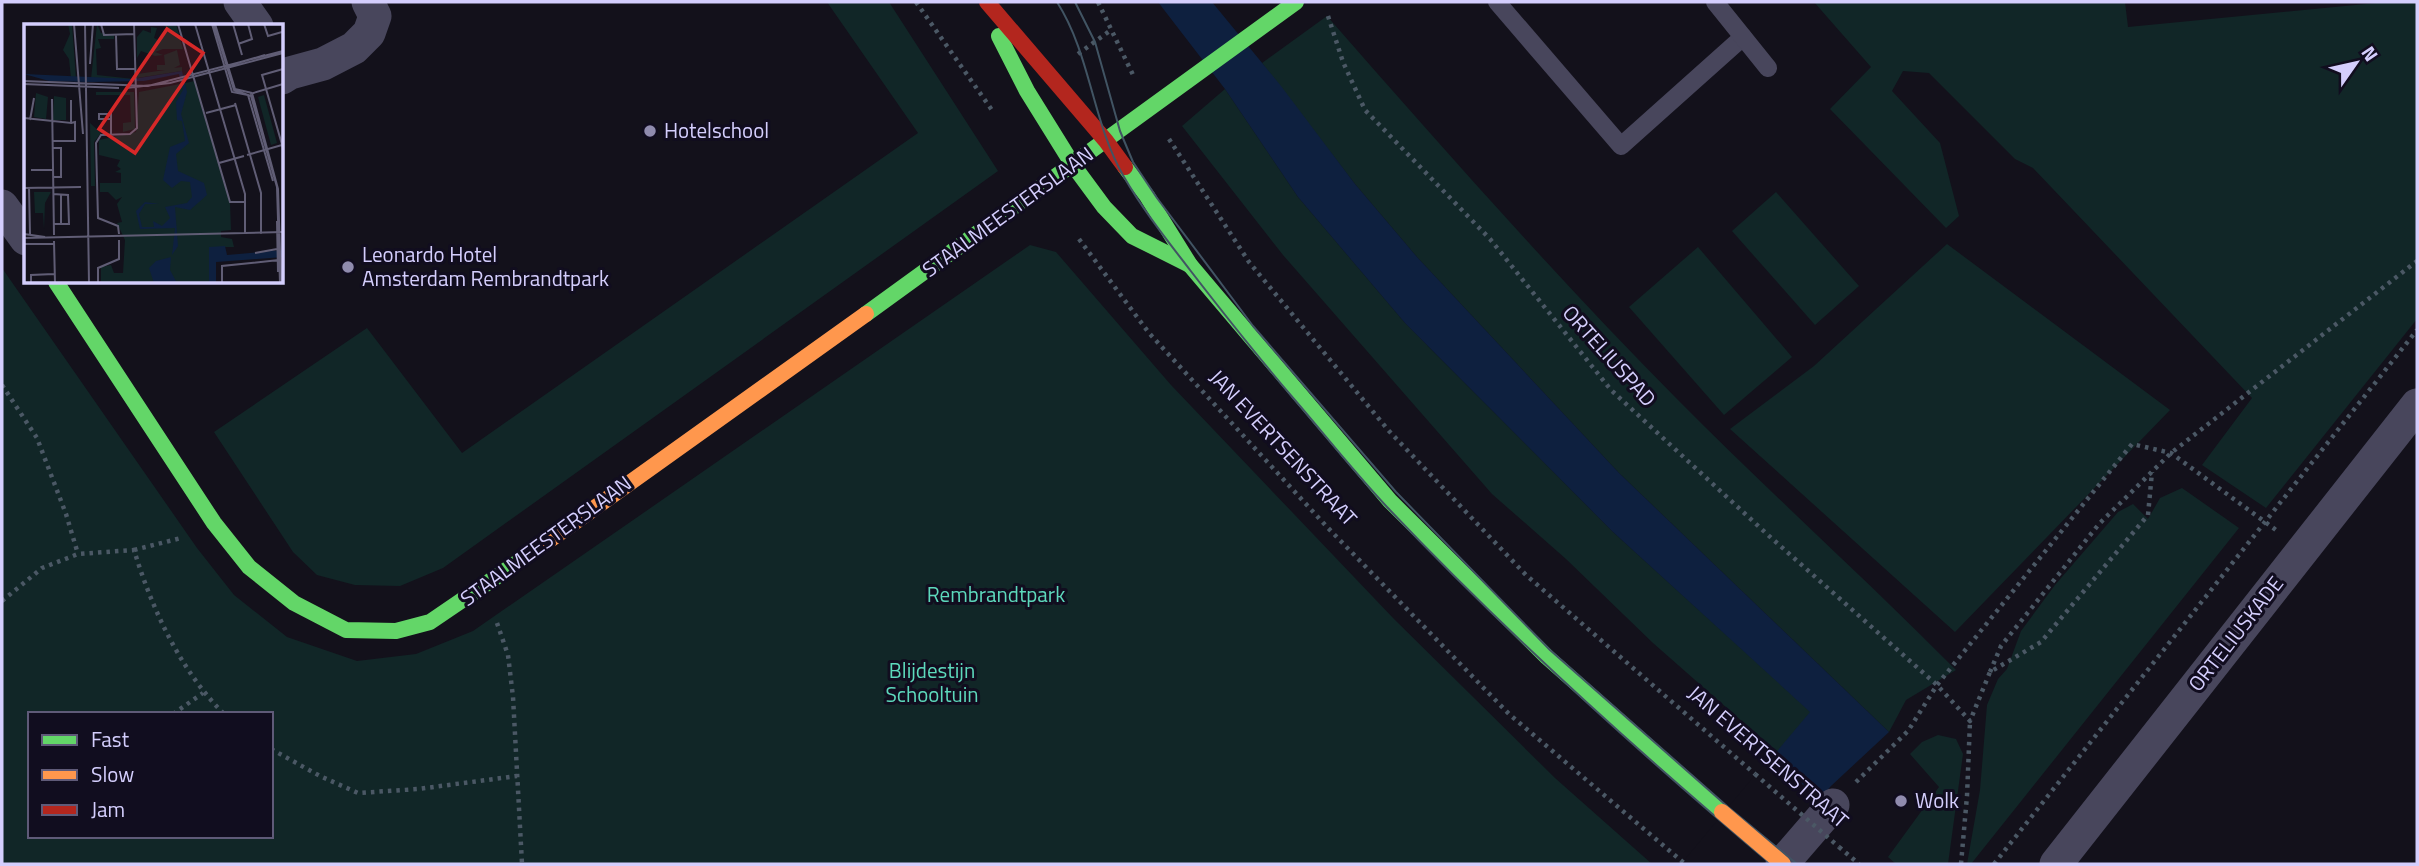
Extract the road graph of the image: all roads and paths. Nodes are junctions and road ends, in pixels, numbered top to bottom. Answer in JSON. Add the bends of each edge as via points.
{"nodes":[{"id":1,"x":240,"y":2,"type":"edge"},
{"id":2,"x":368,"y":2,"type":"edge"},
{"id":3,"x":916,"y":2,"type":"edge"},
{"id":4,"x":982,"y":2,"type":"edge"},
{"id":5,"x":987,"y":2,"type":"edge"},
{"id":6,"x":1098,"y":2,"type":"edge"},
{"id":7,"x":1296,"y":2,"type":"edge"},
{"id":8,"x":1497,"y":2,"type":"edge"},
{"id":9,"x":1715,"y":2,"type":"edge"},
{"id":10,"x":1324,"y":11,"type":"dead end"},
{"id":11,"x":256,"y":24,"type":"edge"},
{"id":12,"x":1743,"y":37,"type":"junction"},
{"id":13,"x":1769,"y":68,"type":"dead end"},
{"id":14,"x":284,"y":71,"type":"edge"},
{"id":15,"x":1149,"y":108,"type":"junction"},
{"id":16,"x":995,"y":114,"type":"dead end"},
{"id":17,"x":1105,"y":141,"type":"junction"},
{"id":18,"x":1073,"y":165,"type":"junction"},
{"id":19,"x":2,"y":206,"type":"edge"},
{"id":20,"x":1075,"y":232,"type":"dead end"},
{"id":21,"x":24,"y":236,"type":"edge"},
{"id":22,"x":2417,"y":261,"type":"edge"},
{"id":23,"x":1190,"y":265,"type":"junction"},
{"id":24,"x":57,"y":284,"type":"edge"},
{"id":25,"x":2417,"y":330,"type":"edge"},
{"id":26,"x":2,"y":385,"type":"edge"},
{"id":27,"x":2417,"y":405,"type":"edge"},
{"id":28,"x":2171,"y":453,"type":"junction"},
{"id":29,"x":2152,"y":472,"type":"junction"},
{"id":30,"x":214,"y":523,"type":"junction"},
{"id":31,"x":2267,"y":523,"type":"junction"},
{"id":32,"x":134,"y":550,"type":"junction"},
{"id":33,"x":78,"y":554,"type":"junction"},
{"id":34,"x":477,"y":592,"type":"junction"},
{"id":35,"x":2,"y":601,"type":"edge"},
{"id":36,"x":1990,"y":672,"type":"junction"},
{"id":37,"x":1937,"y":685,"type":"junction"},
{"id":38,"x":203,"y":693,"type":"junction"},
{"id":39,"x":176,"y":712,"type":"edge"},
{"id":40,"x":222,"y":712,"type":"edge"},
{"id":41,"x":1970,"y":721,"type":"junction"},
{"id":42,"x":273,"y":749,"type":"edge"},
{"id":43,"x":517,"y":776,"type":"junction"},
{"id":44,"x":1833,"y":805,"type":"joint"},
{"id":45,"x":1684,"y":863,"type":"edge"},
{"id":46,"x":522,"y":864,"type":"edge"},
{"id":47,"x":1783,"y":864,"type":"edge"},
{"id":48,"x":1859,"y":864,"type":"edge"},
{"id":49,"x":1961,"y":864,"type":"edge"},
{"id":50,"x":1994,"y":864,"type":"edge"},
{"id":51,"x":2056,"y":864,"type":"edge"}],
"edges":[{"from":1,"to":11,"type":"street"},
{"from":2,"to":14,"type":"street","via":[[375,16],[369,33],[355,48],[323,64]]},
{"from":3,"to":16,"type":"path"},
{"from":4,"to":18,"type":"street","name":"JAN EVERTSENSTRAAT","via":[[1027,91]]},
{"from":5,"to":17,"type":"street","name":"JAN EVERTSENSTRAAT"},
{"from":6,"to":15,"type":"path","name":"JAN EVERTSENSTRAAT"},
{"from":7,"to":15,"type":"street","name":"STAALMEESTERSLAAN"},
{"from":8,"to":12,"type":"lane","via":[[1621,146]]},
{"from":9,"to":12,"type":"lane"},
{"from":10,"to":37,"type":"path","name":"ORTELIUSPAD","via":[[1365,110],[1490,239],[1611,390]]},
{"from":12,"to":13,"type":"lane"},
{"from":15,"to":17,"type":"street","name":"STAALMEESTERSLAAN"},
{"from":15,"to":48,"type":"path","name":"JAN EVERTSENSTRAAT","bridge":true,"via":[[1249,262],[1389,431],[1526,575]]},
{"from":17,"to":18,"type":"street","name":"STAALMEESTERSLAAN"},
{"from":17,"to":23,"type":"street","name":"JAN EVERTSENSTRAAT","via":[[1147,196]]},
{"from":18,"to":23,"type":"street","name":"JAN EVERTSENSTRAAT","via":[[1132,236]]},
{"from":18,"to":34,"type":"street","name":"STAALMEESTERSLAAN"},
{"from":19,"to":21,"type":"street"},
{"from":20,"to":45,"type":"path","name":"JAN EVERTSENSTRAAT","via":[[1149,333],[1337,538],[1509,713]]},
{"from":22,"to":28,"type":"path"},
{"from":23,"to":47,"type":"street","name":"JAN EVERTSENSTRAAT","bridge":true,"via":[[1390,501],[1547,657]]},
{"from":24,"to":30,"type":"street","name":"STAALMEESTERSLAAN"},
{"from":25,"to":31,"type":"path"},
{"from":26,"to":33,"type":"path","via":[[37,438]]},
{"from":27,"to":51,"type":"street","name":"ORTELIUSKADE"},
{"from":28,"to":29,"type":"path"},
{"from":28,"to":31,"type":"path"},
{"from":28,"to":37,"type":"path","via":[[2132,444]]},
{"from":29,"to":36,"type":"path","via":[[2091,534],[2001,646]]},
{"from":29,"to":36,"type":"path","via":[[2148,515],[2041,642]]},
{"from":30,"to":32,"type":"path"},
{"from":30,"to":34,"type":"street","name":"STAALMEESTERSLAAN","via":[[249,567],[294,603],[346,630],[396,631],[430,622]]},
{"from":31,"to":50,"type":"path"},
{"from":32,"to":33,"type":"path"},
{"from":32,"to":38,"type":"path","via":[[167,632]]},
{"from":33,"to":35,"type":"path","via":[[42,568]]},
{"from":34,"to":43,"type":"path","via":[[494,615],[508,654]]},
{"from":36,"to":41,"type":"path"},
{"from":37,"to":41,"type":"path","name":"ORTELIUSPAD"},
{"from":37,"to":44,"type":"path","via":[[1908,731]]},
{"from":38,"to":39,"type":"path"},
{"from":38,"to":40,"type":"path"},
{"from":41,"to":49,"type":"path"},
{"from":42,"to":43,"type":"path","via":[[358,793]]},
{"from":43,"to":46,"type":"path"},
{"from":44,"to":47,"type":"street"}]}
